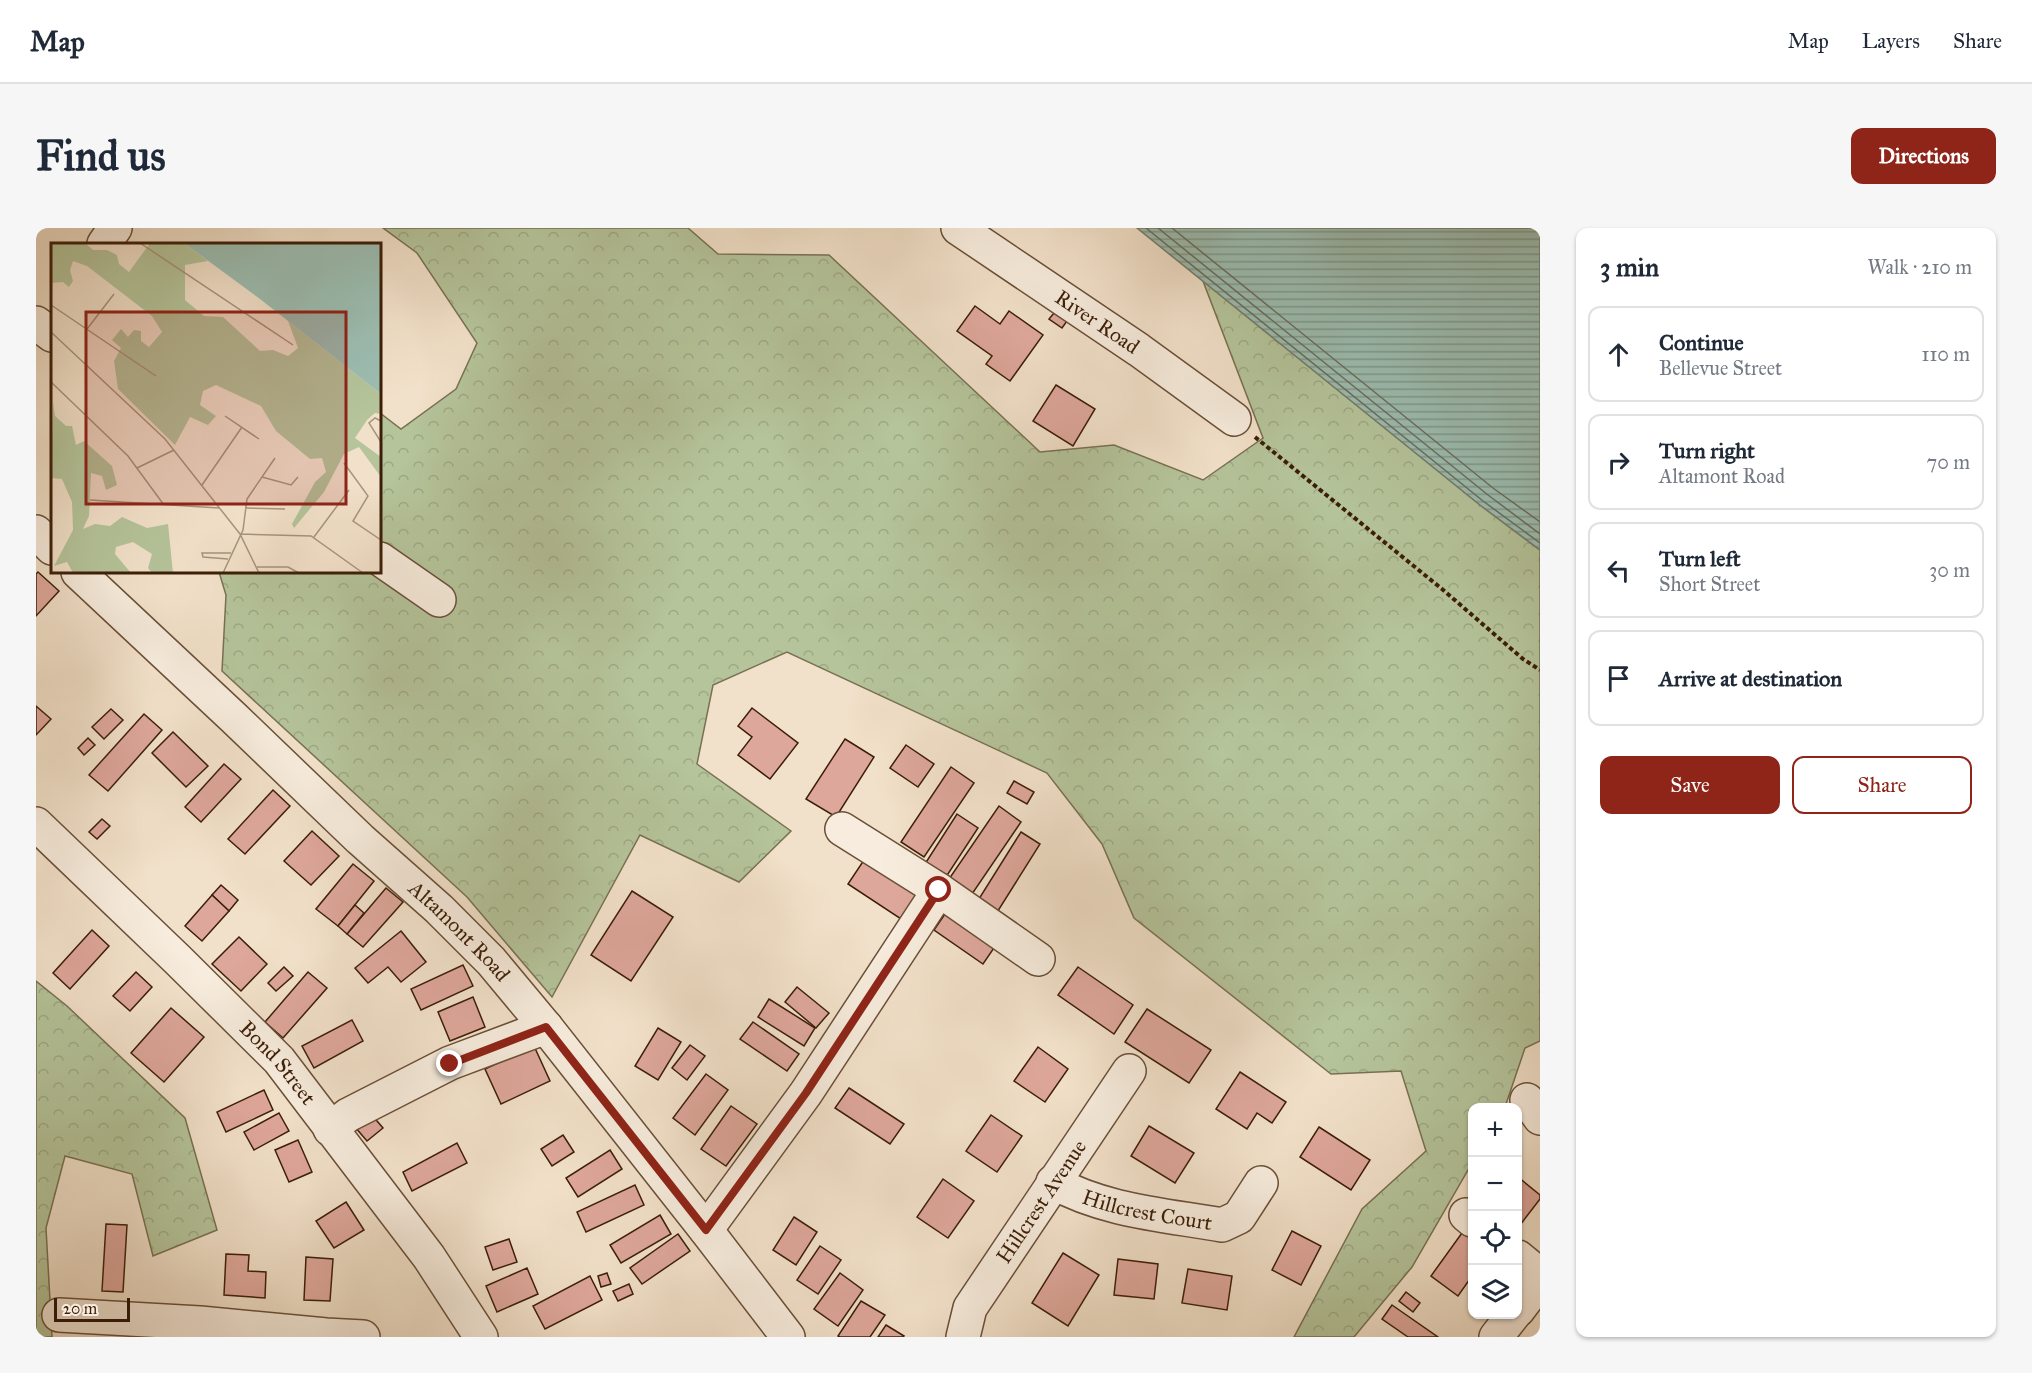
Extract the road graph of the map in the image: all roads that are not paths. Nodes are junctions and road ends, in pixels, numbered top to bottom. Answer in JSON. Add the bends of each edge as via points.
{"nodes":[{"id":1,"x":115,"y":228,"type":"edge"},
{"id":2,"x":958,"y":228,"type":"edge"},
{"id":3,"x":105,"y":243,"type":"edge"},
{"id":4,"x":1234,"y":420,"type":"road end"},
{"id":5,"x":36,"y":532,"type":"edge"},
{"id":6,"x":51,"y":547,"type":"edge"},
{"id":7,"x":381,"y":560,"type":"edge"},
{"id":8,"x":79,"y":573,"type":"edge"},
{"id":9,"x":440,"y":600,"type":"dead end"},
{"id":10,"x":36,"y":824,"type":"edge"},
{"id":11,"x":842,"y":829,"type":"dead end"},
{"id":12,"x":939,"y":890,"type":"junction"},
{"id":13,"x":1038,"y":959,"type":"dead end"},
{"id":14,"x":546,"y":1027,"type":"junction"},
{"id":15,"x":1129,"y":1071,"type":"dead end"},
{"id":16,"x":330,"y":1129,"type":"junction"},
{"id":17,"x":1053,"y":1182,"type":"junction"},
{"id":18,"x":1261,"y":1183,"type":"dead end"},
{"id":19,"x":706,"y":1230,"type":"junction"},
{"id":20,"x":1522,"y":1260,"type":"edge"},
{"id":21,"x":1540,"y":1275,"type":"edge"},
{"id":22,"x":1540,"y":1281,"type":"edge"},
{"id":23,"x":1522,"y":1305,"type":"edge"},
{"id":24,"x":59,"y":1315,"type":"dead end"},
{"id":25,"x":1510,"y":1319,"type":"edge"},
{"id":26,"x":363,"y":1337,"type":"edge"},
{"id":27,"x":482,"y":1337,"type":"edge"},
{"id":28,"x":788,"y":1337,"type":"edge"},
{"id":29,"x":963,"y":1337,"type":"edge"},
{"id":30,"x":1496,"y":1337,"type":"edge"}],
"edges":[{"from":1,"to":3,"type":"street"},
{"from":2,"to":4,"type":"street","name":"River Road","via":[[1139,350]]},
{"from":5,"to":6,"type":"street"},
{"from":7,"to":9,"type":"street"},
{"from":8,"to":14,"type":"street","name":"Altamont Road","via":[[360,839],[440,909],[491,961]]},
{"from":10,"to":16,"type":"street","name":"Bond Street","via":[[279,1060]]},
{"from":11,"to":12,"type":"street"},
{"from":12,"to":13,"type":"street"},
{"from":12,"to":19,"type":"street","via":[[806,1093]]},
{"from":14,"to":16,"type":"street","via":[[450,1064],[348,1115]]},
{"from":14,"to":19,"type":"street","name":"Altamont Road"},
{"from":15,"to":17,"type":"street","name":"Hillcrest Avenue"},
{"from":16,"to":27,"type":"street","name":"Bond Street","via":[[429,1257]]},
{"from":17,"to":18,"type":"street","name":"Hillcrest Court","via":[[1104,1204],[1222,1225],[1239,1217]]},
{"from":17,"to":29,"type":"street","name":"Hillcrest Avenue","via":[[970,1308]]},
{"from":19,"to":28,"type":"street","name":"Altamont Road"},
{"from":20,"to":21,"type":"street"},
{"from":22,"to":23,"type":"street"},
{"from":24,"to":26,"type":"street"},
{"from":25,"to":30,"type":"street"}]}
